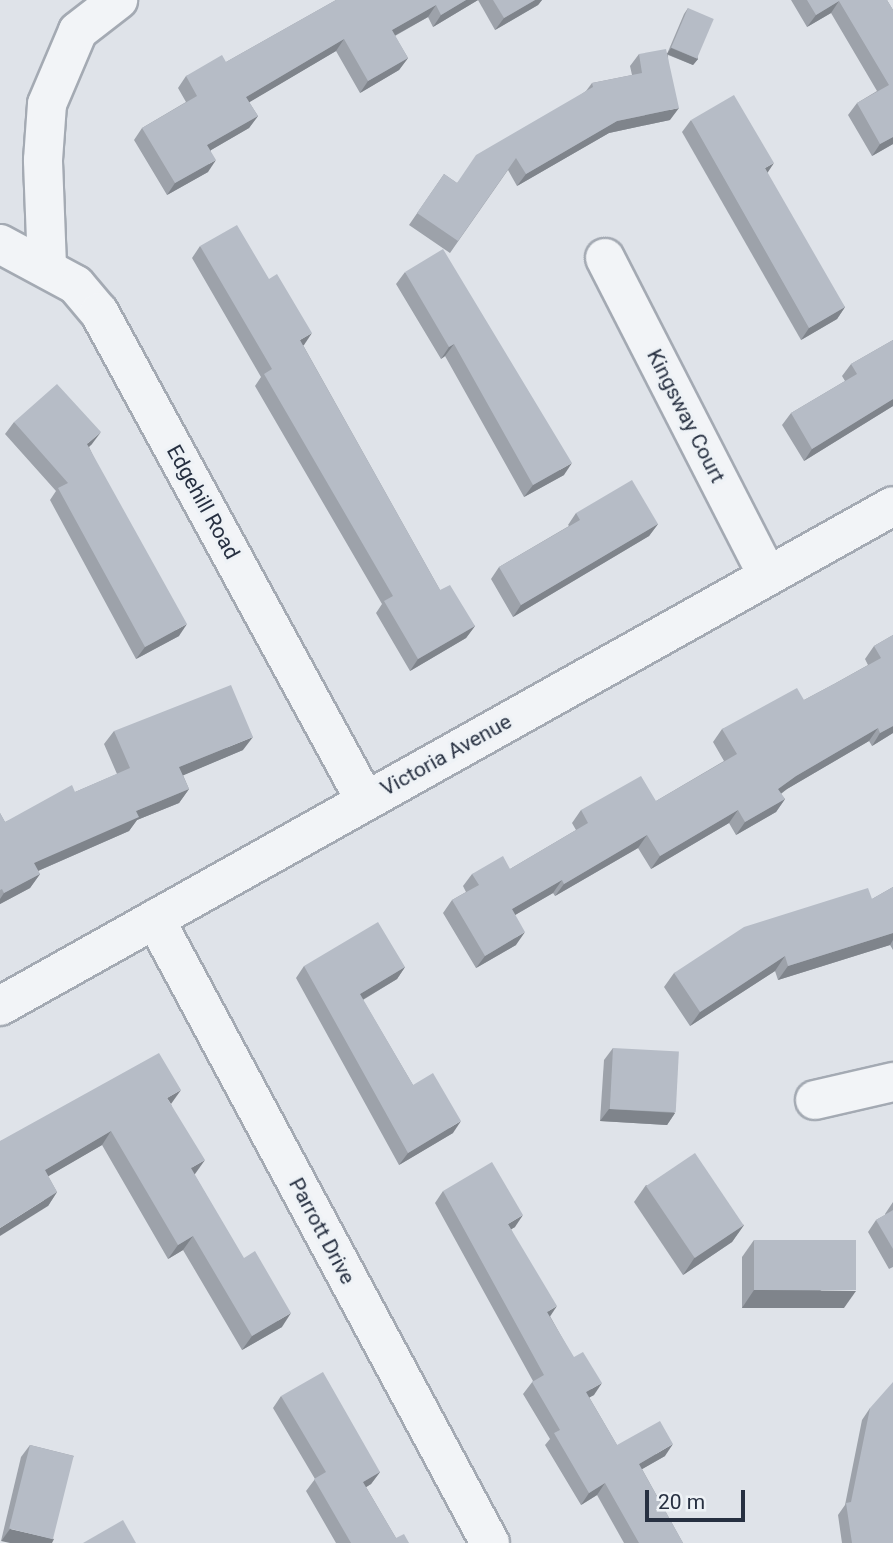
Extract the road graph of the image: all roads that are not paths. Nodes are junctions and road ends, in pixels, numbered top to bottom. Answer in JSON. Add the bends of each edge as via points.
{"nodes":[{"id":1,"x":118,"y":0,"type":"edge"},
{"id":2,"x":0,"y":244,"type":"edge"},
{"id":3,"x":605,"y":258,"type":"dead end"},
{"id":4,"x":47,"y":266,"type":"junction"},
{"id":5,"x":893,"y":506,"type":"edge"},
{"id":6,"x":767,"y":574,"type":"junction"},
{"id":7,"x":365,"y":800,"type":"junction"},
{"id":8,"x":155,"y":919,"type":"junction"},
{"id":9,"x":0,"y":1006,"type":"edge"},
{"id":10,"x":893,"y":1082,"type":"edge"},
{"id":11,"x":815,"y":1100,"type":"dead end"},
{"id":12,"x":490,"y":1543,"type":"edge"}],
"edges":[{"from":1,"to":4,"type":"street","via":[[78,31],[47,104],[43,160]]},
{"from":2,"to":4,"type":"street","name":"Edgehill Road"},
{"from":3,"to":6,"type":"street","name":"Kingsway Court"},
{"from":4,"to":7,"type":"street","name":"Edgehill Road","via":[[76,285],[99,312]]},
{"from":5,"to":6,"type":"street","name":"Victoria Avenue"},
{"from":6,"to":7,"type":"street","name":"Victoria Avenue"},
{"from":7,"to":8,"type":"street","name":"Victoria Avenue"},
{"from":8,"to":9,"type":"street","name":"Victoria Avenue"},
{"from":8,"to":12,"type":"street","name":"Parrott Drive"},
{"from":10,"to":11,"type":"street"}]}
